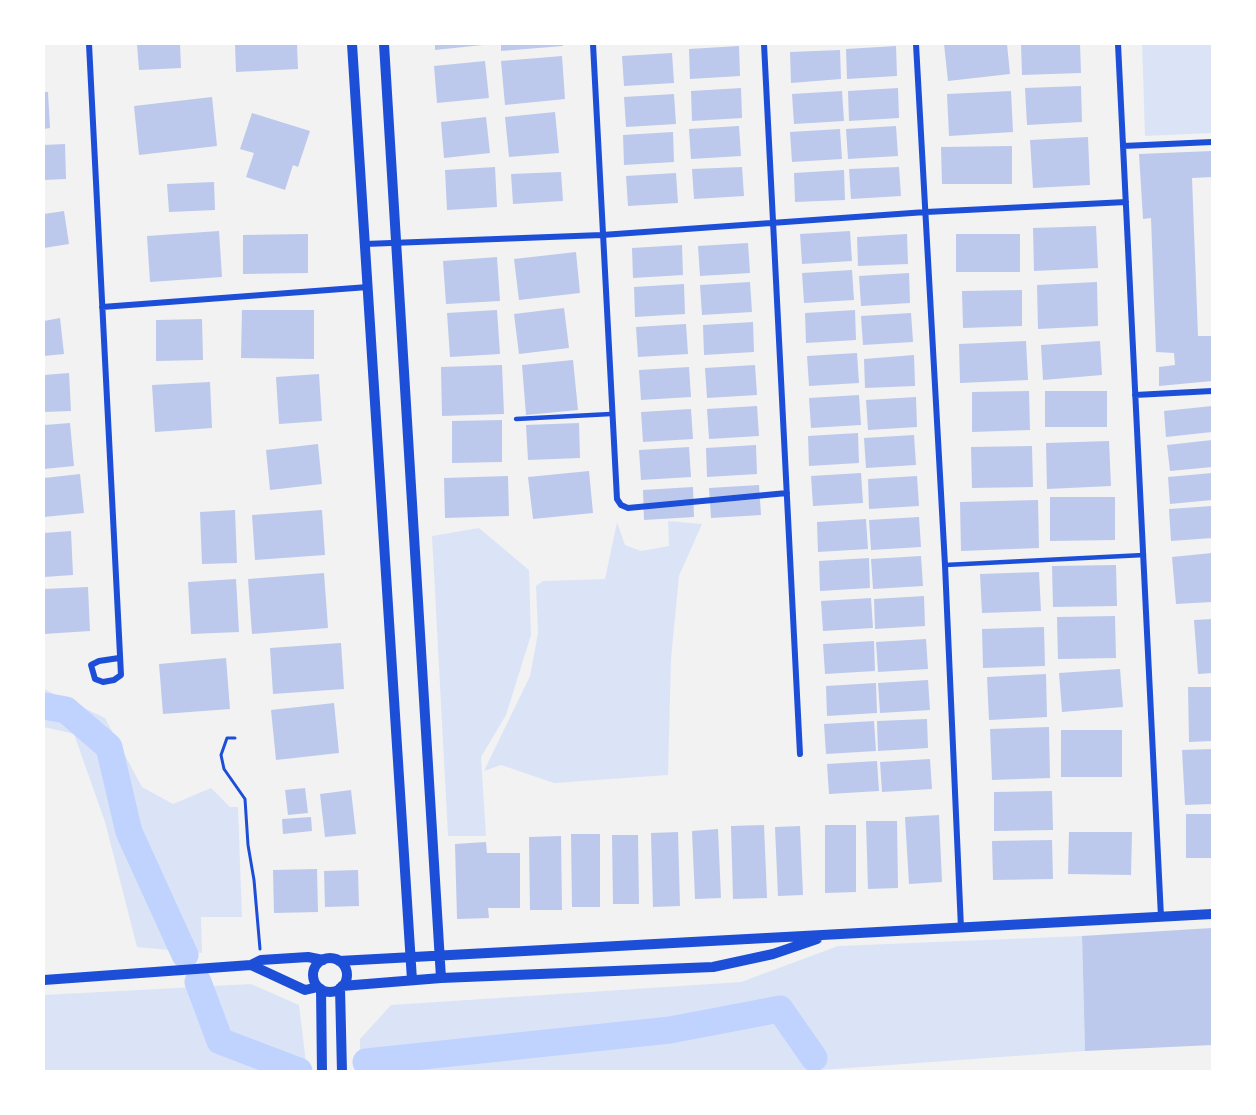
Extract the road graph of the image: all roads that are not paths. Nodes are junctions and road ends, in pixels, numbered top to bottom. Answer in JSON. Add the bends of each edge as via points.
{"nodes":[{"id":1,"x":89,"y":44,"type":"edge"},
{"id":2,"x":352,"y":44,"type":"edge"},
{"id":3,"x":384,"y":44,"type":"edge"},
{"id":4,"x":594,"y":44,"type":"edge"},
{"id":5,"x":764,"y":44,"type":"edge"},
{"id":6,"x":916,"y":44,"type":"edge"},
{"id":7,"x":1118,"y":44,"type":"edge"},
{"id":8,"x":1212,"y":142,"type":"edge"},
{"id":9,"x":1123,"y":146,"type":"junction"},
{"id":10,"x":1126,"y":202,"type":"junction"},
{"id":11,"x":926,"y":212,"type":"junction"},
{"id":12,"x":774,"y":223,"type":"junction"},
{"id":13,"x":602,"y":235,"type":"junction"},
{"id":14,"x":395,"y":242,"type":"junction"},
{"id":15,"x":365,"y":244,"type":"junction"},
{"id":16,"x":368,"y":287,"type":"junction"},
{"id":17,"x":102,"y":307,"type":"junction"},
{"id":18,"x":1212,"y":391,"type":"edge"},
{"id":19,"x":1135,"y":395,"type":"junction"},
{"id":20,"x":611,"y":414,"type":"junction"},
{"id":21,"x":516,"y":419,"type":"dead end"},
{"id":22,"x":787,"y":493,"type":"junction"},
{"id":23,"x":1144,"y":555,"type":"junction"},
{"id":24,"x":945,"y":565,"type":"junction"},
{"id":25,"x":118,"y":658,"type":"dead end"},
{"id":26,"x":801,"y":754,"type":"dead end"},
{"id":27,"x":1212,"y":914,"type":"edge"},
{"id":28,"x":1161,"y":917,"type":"junction"},
{"id":29,"x":961,"y":928,"type":"junction"},
{"id":30,"x":831,"y":935,"type":"junction"},
{"id":31,"x":439,"y":957,"type":"junction"},
{"id":32,"x":411,"y":958,"type":"junction"},
{"id":33,"x":323,"y":960,"type":"junction"},
{"id":34,"x":339,"y":961,"type":"junction"},
{"id":35,"x":256,"y":962,"type":"junction"},
{"id":36,"x":441,"y":978,"type":"junction"},
{"id":37,"x":44,"y":980,"type":"edge"},
{"id":38,"x":412,"y":980,"type":"junction"},
{"id":39,"x":341,"y":987,"type":"junction"},
{"id":40,"x":319,"y":988,"type":"junction"},
{"id":41,"x":322,"y":1071,"type":"edge"},
{"id":42,"x":342,"y":1071,"type":"edge"}],
"edges":[{"from":1,"to":17,"type":"street"},
{"from":2,"to":15,"type":"street"},
{"from":3,"to":14,"type":"street"},
{"from":4,"to":13,"type":"street"},
{"from":5,"to":12,"type":"street"},
{"from":6,"to":11,"type":"street"},
{"from":7,"to":9,"type":"street"},
{"from":8,"to":9,"type":"street"},
{"from":9,"to":10,"type":"street"},
{"from":10,"to":11,"type":"street"},
{"from":10,"to":19,"type":"street"},
{"from":11,"to":12,"type":"street"},
{"from":11,"to":24,"type":"street"},
{"from":12,"to":13,"type":"street"},
{"from":12,"to":22,"type":"street"},
{"from":13,"to":14,"type":"street"},
{"from":13,"to":20,"type":"street"},
{"from":14,"to":15,"type":"street"},
{"from":14,"to":31,"type":"street"},
{"from":15,"to":16,"type":"street"},
{"from":16,"to":17,"type":"street"},
{"from":16,"to":32,"type":"street"},
{"from":17,"to":25,"type":"street","via":[[121,675],[103,682],[95,679],[91,665]]},
{"from":18,"to":19,"type":"street"},
{"from":19,"to":23,"type":"street"},
{"from":20,"to":21,"type":"lane"},
{"from":20,"to":22,"type":"street","via":[[617,499],[621,505],[628,508]]},
{"from":22,"to":26,"type":"street"},
{"from":23,"to":24,"type":"lane"},
{"from":23,"to":28,"type":"street"},
{"from":24,"to":29,"type":"street"},
{"from":27,"to":28,"type":"street"},
{"from":28,"to":29,"type":"street"},
{"from":29,"to":30,"type":"street"},
{"from":30,"to":31,"type":"street"},
{"from":30,"to":36,"type":"street","via":[[773,954],[713,967]]},
{"from":31,"to":32,"type":"street"},
{"from":31,"to":36,"type":"street"},
{"from":32,"to":34,"type":"street"},
{"from":32,"to":38,"type":"street"},
{"from":33,"to":34,"type":"street"},
{"from":33,"to":35,"type":"street","via":[[308,957]]},
{"from":33,"to":40,"type":"street","via":[[314,970],[313,979]]},
{"from":34,"to":39,"type":"street","via":[[346,973]]},
{"from":35,"to":37,"type":"street"},
{"from":35,"to":40,"type":"street","via":[[305,990]]},
{"from":36,"to":38,"type":"street"},
{"from":38,"to":39,"type":"street"},
{"from":39,"to":40,"type":"street","via":[[327,992]]},
{"from":39,"to":42,"type":"street"},
{"from":40,"to":41,"type":"street"}]}
